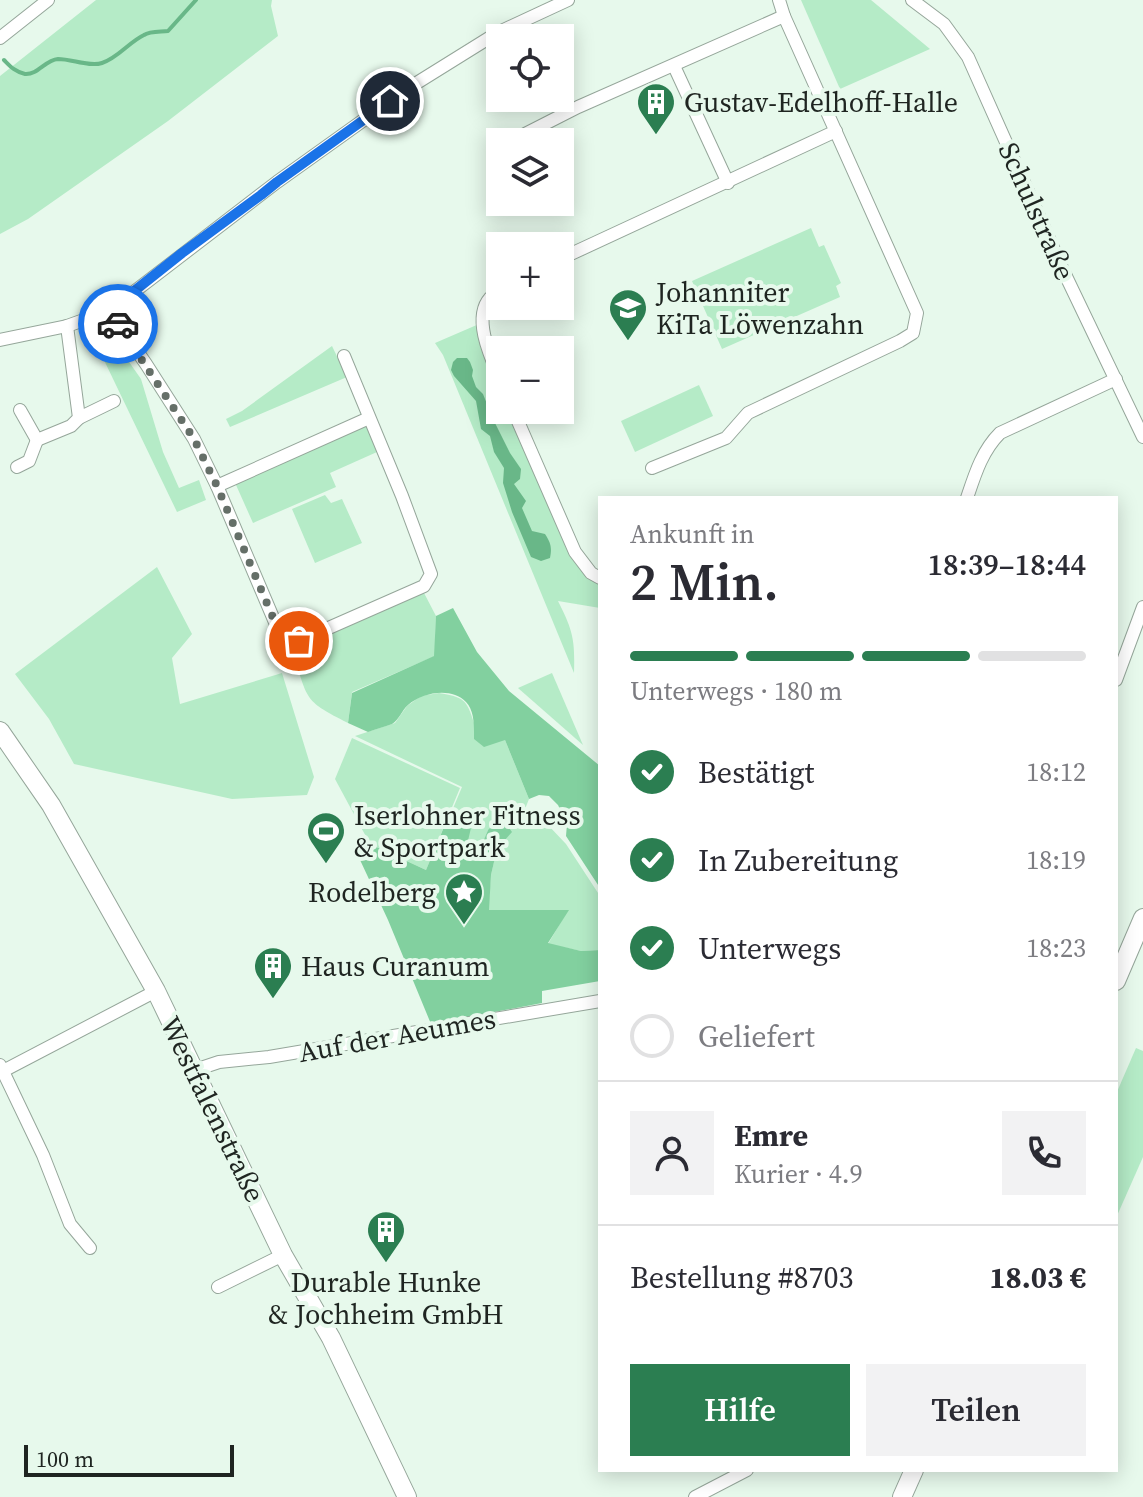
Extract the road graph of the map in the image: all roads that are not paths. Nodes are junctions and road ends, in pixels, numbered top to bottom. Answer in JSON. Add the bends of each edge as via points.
{"nodes":[{"id":1,"x":48,"y":0,"type":"edge"},
{"id":2,"x":568,"y":0,"type":"edge"},
{"id":3,"x":779,"y":0,"type":"edge"},
{"id":4,"x":912,"y":0,"type":"edge"},
{"id":5,"x":784,"y":16,"type":"junction"},
{"id":6,"x":0,"y":38,"type":"edge"},
{"id":7,"x":674,"y":66,"type":"junction"},
{"id":8,"x":537,"y":128,"type":"edge"},
{"id":9,"x":836,"y":131,"type":"junction"},
{"id":10,"x":728,"y":183,"type":"junction"},
{"id":11,"x":574,"y":253,"type":"edge"},
{"id":12,"x":486,"y":309,"type":"edge"},
{"id":13,"x":109,"y":311,"type":"junction"},
{"id":14,"x":67,"y":326,"type":"junction"},
{"id":15,"x":0,"y":340,"type":"edge"},
{"id":16,"x":486,"y":341,"type":"edge"},
{"id":17,"x":344,"y":356,"type":"dead end"},
{"id":18,"x":1116,"y":379,"type":"junction"},
{"id":19,"x":114,"y":401,"type":"dead end"},
{"id":20,"x":20,"y":410,"type":"dead end"},
{"id":21,"x":79,"y":418,"type":"junction"},
{"id":22,"x":369,"y":418,"type":"junction"},
{"id":23,"x":519,"y":424,"type":"edge"},
{"id":24,"x":1143,"y":437,"type":"edge"},
{"id":25,"x":37,"y":440,"type":"junction"},
{"id":26,"x":17,"y":467,"type":"dead end"},
{"id":27,"x":652,"y":468,"type":"dead end"},
{"id":28,"x":217,"y":486,"type":"junction"},
{"id":29,"x":968,"y":496,"type":"edge"},
{"id":30,"x":598,"y":577,"type":"edge"},
{"id":31,"x":1143,"y":607,"type":"edge"},
{"id":32,"x":1118,"y":675,"type":"edge"},
{"id":33,"x":1,"y":734,"type":"edge"},
{"id":34,"x":1143,"y":918,"type":"edge"},
{"id":35,"x":1118,"y":976,"type":"edge"},
{"id":36,"x":156,"y":991,"type":"junction"},
{"id":37,"x":598,"y":1001,"type":"edge"},
{"id":38,"x":2,"y":1068,"type":"edge"},
{"id":39,"x":195,"y":1070,"type":"junction"},
{"id":40,"x":90,"y":1248,"type":"dead end"},
{"id":41,"x":283,"y":1255,"type":"junction"},
{"id":42,"x":218,"y":1287,"type":"dead end"},
{"id":43,"x":743,"y":1472,"type":"edge"},
{"id":44,"x":899,"y":1472,"type":"edge"},
{"id":45,"x":913,"y":1472,"type":"edge"},
{"id":46,"x":407,"y":1497,"type":"edge"},
{"id":47,"x":695,"y":1497,"type":"edge"},
{"id":48,"x":891,"y":1497,"type":"edge"},
{"id":49,"x":902,"y":1497,"type":"edge"}],
"edges":[{"from":1,"to":6,"type":"street"},
{"from":2,"to":13,"type":"street","via":[[497,33],[407,89]]},
{"from":3,"to":5,"type":"street"},
{"from":4,"to":18,"type":"street","name":"Schulstraße","via":[[944,24],[968,57]]},
{"from":5,"to":7,"type":"street"},
{"from":5,"to":9,"type":"street"},
{"from":7,"to":8,"type":"street"},
{"from":7,"to":10,"type":"street"},
{"from":9,"to":10,"type":"street"},
{"from":9,"to":27,"type":"street","via":[[917,313],[913,333],[748,413],[726,438]]},
{"from":10,"to":11,"type":"street"},
{"from":12,"to":16,"type":"street"},
{"from":13,"to":14,"type":"street"},
{"from":13,"to":28,"type":"street","via":[[194,439]]},
{"from":14,"to":15,"type":"street"},
{"from":14,"to":21,"type":"street"},
{"from":17,"to":22,"type":"street"},
{"from":18,"to":24,"type":"street","name":"Schulstraße"},
{"from":18,"to":29,"type":"street","via":[[1000,433],[981,459]]},
{"from":19,"to":21,"type":"street"},
{"from":20,"to":25,"type":"street"},
{"from":21,"to":25,"type":"street"},
{"from":22,"to":28,"type":"street"},
{"from":22,"to":28,"type":"street","via":[[421,543],[431,574],[424,586],[299,641],[287,641]]},
{"from":23,"to":30,"type":"street","via":[[575,552]]},
{"from":25,"to":26,"type":"street","via":[[29,461]]},
{"from":31,"to":32,"type":"street"},
{"from":33,"to":36,"type":"main road","name":"Westfalenstraße","via":[[51,805]]},
{"from":34,"to":35,"type":"main road"},
{"from":36,"to":38,"type":"street"},
{"from":36,"to":39,"type":"main road","name":"Westfalenstraße"},
{"from":37,"to":39,"type":"street","name":"Auf der Aeumes"},
{"from":38,"to":40,"type":"street","via":[[70,1224]]},
{"from":39,"to":41,"type":"main road","name":"Westfalenstraße"},
{"from":41,"to":42,"type":"street"},
{"from":41,"to":46,"type":"main road","name":"Westfalenstraße","via":[[331,1338]]},
{"from":43,"to":47,"type":"street"},
{"from":44,"to":48,"type":"main road"},
{"from":45,"to":49,"type":"main road"}]}
